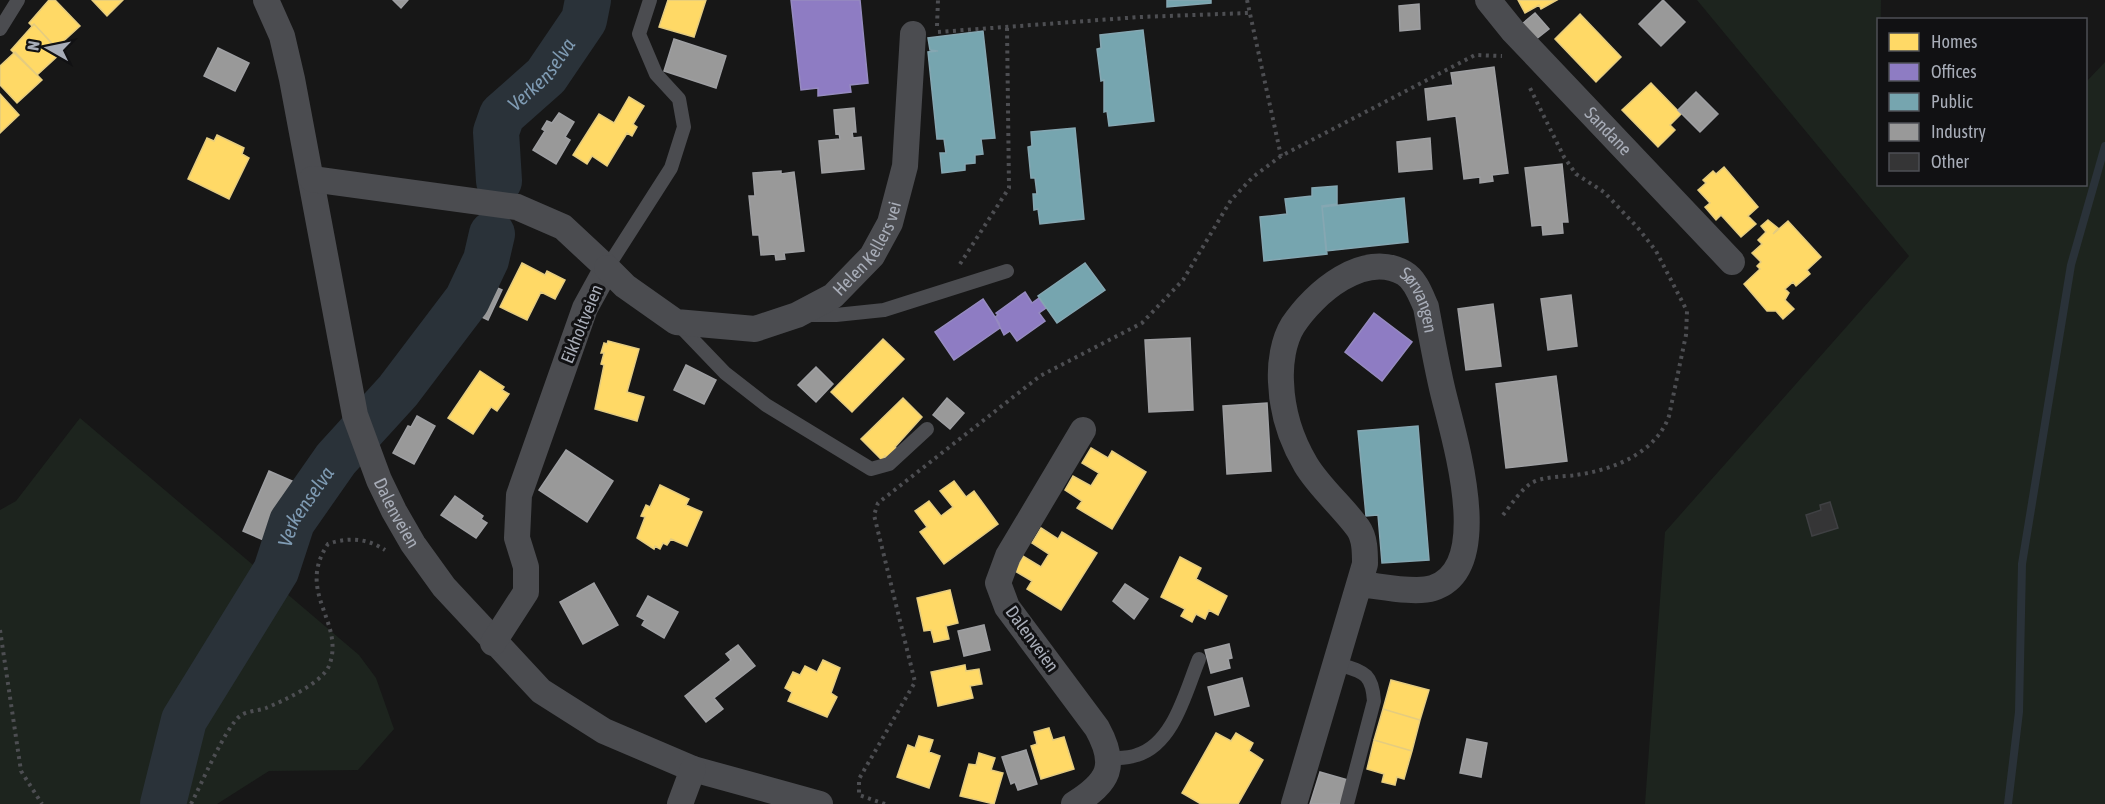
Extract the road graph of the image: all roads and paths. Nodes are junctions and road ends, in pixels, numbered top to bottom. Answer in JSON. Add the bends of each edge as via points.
{"nodes":[{"id":1,"x":266,"y":0,"type":"edge"},
{"id":2,"x":650,"y":0,"type":"edge"},
{"id":3,"x":938,"y":0,"type":"edge"},
{"id":4,"x":1247,"y":0,"type":"edge"},
{"id":5,"x":1488,"y":0,"type":"edge"},
{"id":6,"x":10,"y":3,"type":"edge"},
{"id":7,"x":1248,"y":13,"type":"junction"},
{"id":8,"x":1007,"y":27,"type":"junction"},
{"id":9,"x":0,"y":29,"type":"edge"},
{"id":10,"x":925,"y":33,"type":"junction"},
{"id":11,"x":1510,"y":63,"type":"dead end"},
{"id":12,"x":1529,"y":86,"type":"dead end"},
{"id":13,"x":1281,"y":156,"type":"junction"},
{"id":14,"x":312,"y":178,"type":"junction"},
{"id":15,"x":1732,"y":262,"type":"dead end"},
{"id":16,"x":607,"y":267,"type":"junction"},
{"id":17,"x":1007,"y":271,"type":"dead end"},
{"id":18,"x":943,"y":290,"type":"junction"},
{"id":19,"x":797,"y":315,"type":"junction"},
{"id":20,"x":676,"y":322,"type":"junction"},
{"id":21,"x":927,"y":429,"type":"dead end"},
{"id":22,"x":1083,"y":430,"type":"dead end"},
{"id":23,"x":1503,"y":515,"type":"dead end"},
{"id":24,"x":417,"y":550,"type":"junction"},
{"id":25,"x":1360,"y":584,"type":"junction"},
{"id":26,"x":0,"y":630,"type":"edge"},
{"id":27,"x":493,"y":643,"type":"junction"},
{"id":28,"x":1199,"y":659,"type":"dead end"},
{"id":29,"x":1335,"y":663,"type":"junction"},
{"id":30,"x":1109,"y":759,"type":"junction"},
{"id":31,"x":693,"y":769,"type":"junction"},
{"id":32,"x":42,"y":804,"type":"edge"},
{"id":33,"x":191,"y":804,"type":"edge"},
{"id":34,"x":680,"y":804,"type":"edge"},
{"id":35,"x":820,"y":804,"type":"edge"},
{"id":36,"x":885,"y":804,"type":"edge"},
{"id":37,"x":1074,"y":804,"type":"edge"},
{"id":38,"x":1294,"y":804,"type":"edge"},
{"id":39,"x":1347,"y":804,"type":"edge"}],
"edges":[{"from":1,"to":14,"type":"street","name":"Dalenveien","via":[[282,36]]},
{"from":2,"to":16,"type":"lane","via":[[639,34],[656,74],[679,99],[684,127],[671,168]]},
{"from":3,"to":10,"type":"path"},
{"from":4,"to":7,"type":"path"},
{"from":5,"to":15,"type":"street","name":"Sandane"},
{"from":6,"to":9,"type":"lane"},
{"from":7,"to":8,"type":"path"},
{"from":7,"to":13,"type":"path"},
{"from":8,"to":10,"type":"path"},
{"from":8,"to":18,"type":"path","via":[[1009,188]]},
{"from":10,"to":19,"type":"street","name":"Helen Kellers vei","via":[[904,166],[890,223],[872,256],[833,296]]},
{"from":11,"to":13,"type":"path","via":[[1503,56],[1475,55]]},
{"from":12,"to":23,"type":"path","via":[[1575,174],[1604,192],[1656,251],[1688,310],[1665,428],[1629,459],[1602,470],[1531,483]]},
{"from":13,"to":36,"type":"path","via":[[1231,200],[1183,280],[1142,323],[1040,376],[878,503],[874,515],[915,682],[859,779],[859,795]]},
{"from":14,"to":16,"type":"street","name":"Eikholtveien","via":[[517,207],[563,227]]},
{"from":14,"to":24,"type":"street","name":"Dalenveien","via":[[355,415],[394,511]]},
{"from":16,"to":20,"type":"street","via":[[625,286]]},
{"from":16,"to":27,"type":"street","name":"Eikholtveien","via":[[585,308],[519,495],[517,538],[526,567],[526,592]]},
{"from":17,"to":18,"type":"lane"},
{"from":18,"to":19,"type":"lane","via":[[884,310]]},
{"from":19,"to":20,"type":"street","name":"Helen Kellers vei","via":[[755,329]]},
{"from":20,"to":21,"type":"lane","via":[[725,373],[766,405],[871,470],[889,464]]},
{"from":22,"to":30,"type":"street","name":"Dalenveien","via":[[1008,556],[998,583],[1007,606],[1097,728]]},
{"from":24,"to":27,"type":"street","name":"Dalenveien"},
{"from":24,"to":33,"type":"path","via":[[407,558],[353,538],[328,544],[318,558],[315,581],[332,640],[330,665],[321,679],[266,708],[240,715]]},
{"from":25,"to":25,"type":"street","name":"Sørvangen","via":[[1365,564],[1359,530],[1306,465],[1290,435],[1281,383],[1282,363],[1293,326],[1314,300],[1340,279],[1361,269],[1380,267],[1405,273],[1426,307],[1465,487],[1465,529],[1462,560],[1456,571],[1433,588]]},
{"from":25,"to":29,"type":"street","name":"Sørvangen"},
{"from":26,"to":32,"type":"path","via":[[21,771]]},
{"from":27,"to":31,"type":"street","name":"Dalenveien","via":[[541,691],[604,731]]},
{"from":28,"to":30,"type":"lane","via":[[1161,739],[1139,755]]},
{"from":29,"to":38,"type":"street","name":"Sørvangen"},
{"from":29,"to":39,"type":"lane","via":[[1364,672],[1373,684],[1374,701]]},
{"from":30,"to":37,"type":"street","via":[[1103,782]]},
{"from":31,"to":34,"type":"street"},
{"from":31,"to":35,"type":"street","name":"Dalenveien"}]}
